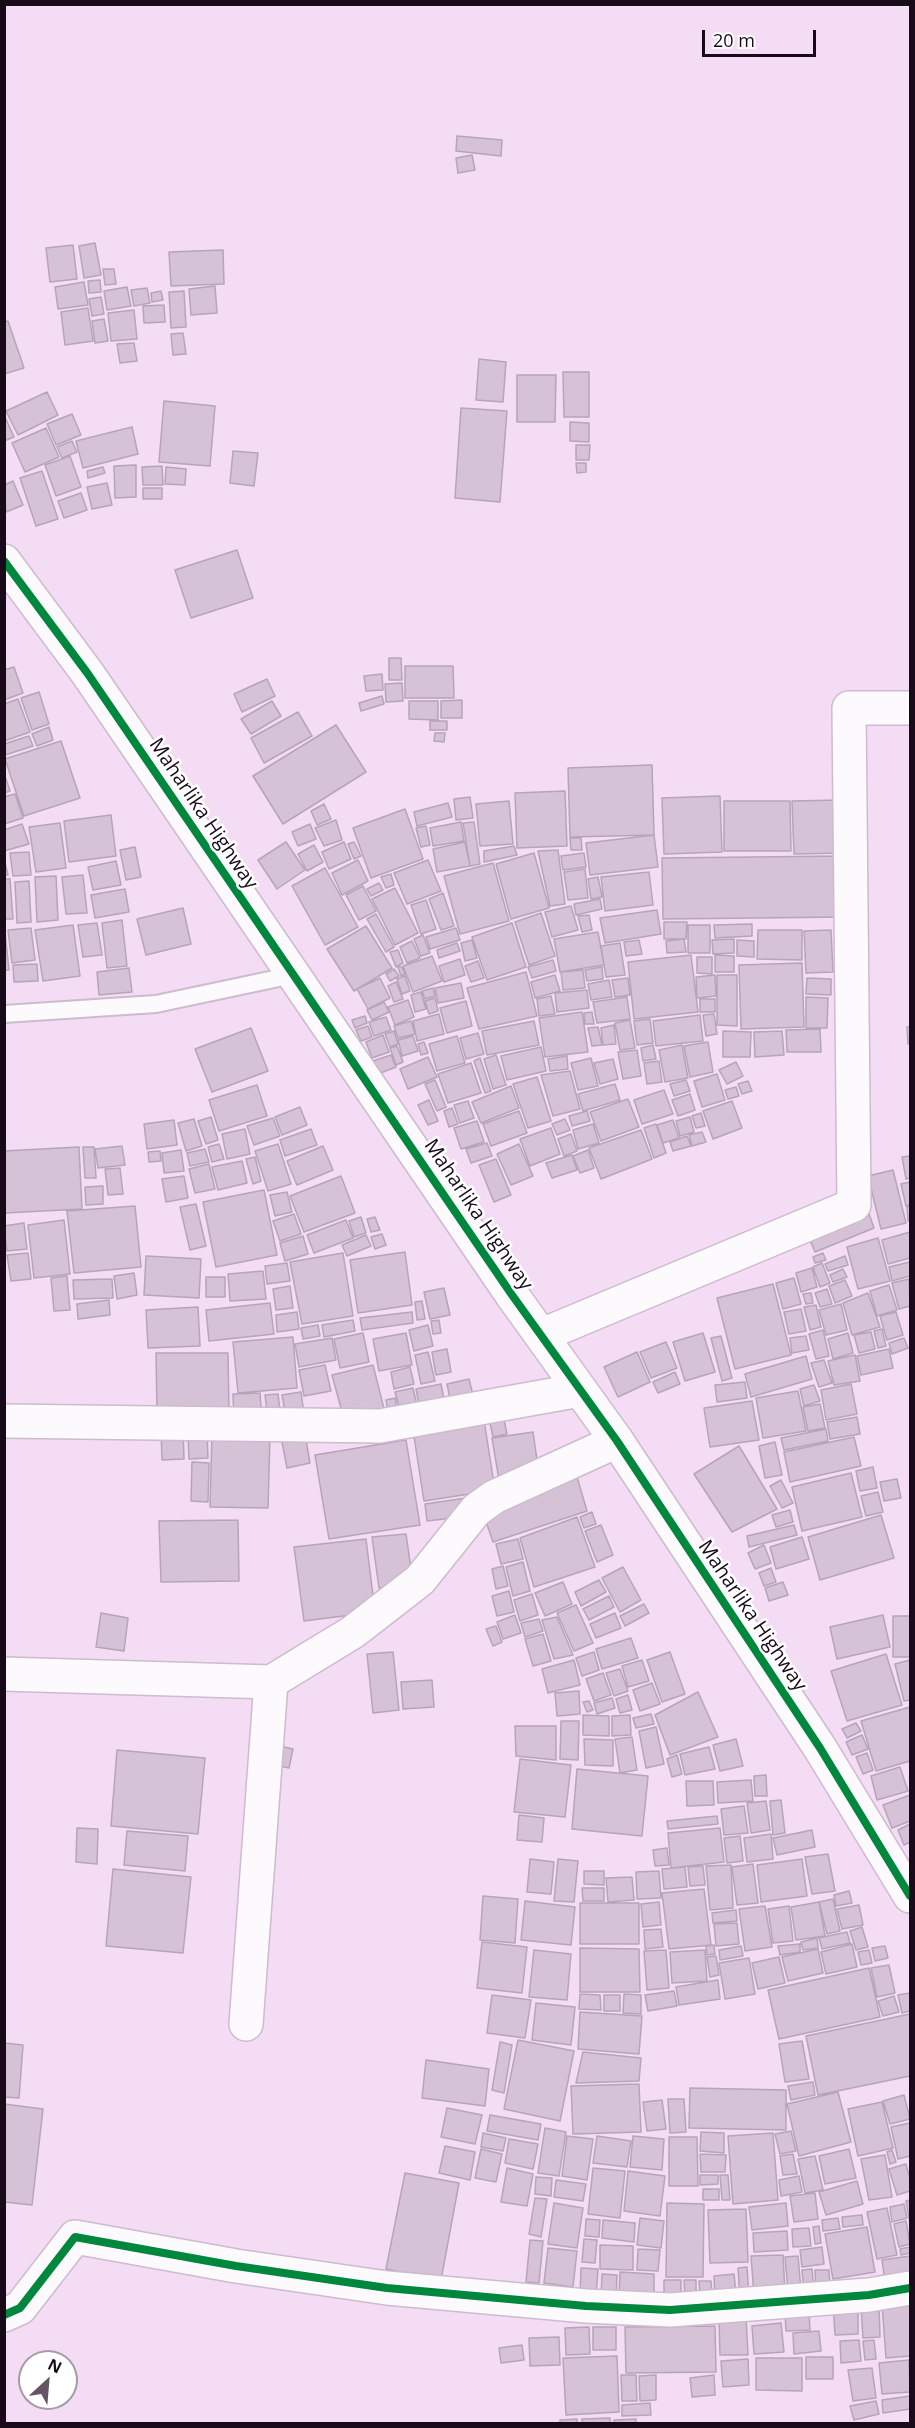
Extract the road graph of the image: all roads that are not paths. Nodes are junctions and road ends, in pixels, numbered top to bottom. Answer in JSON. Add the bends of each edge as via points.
{"nodes":[{"id":1,"x":4,"y":561,"type":"edge"},
{"id":2,"x":910,"y":708,"type":"edge"},
{"id":3,"x":293,"y":975,"type":"junction"},
{"id":4,"x":4,"y":1014,"type":"edge"},
{"id":5,"x":542,"y":1335,"type":"junction"},
{"id":6,"x":580,"y":1390,"type":"junction"},
{"id":7,"x":4,"y":1421,"type":"edge"},
{"id":8,"x":617,"y":1441,"type":"junction"},
{"id":9,"x":4,"y":1674,"type":"edge"},
{"id":10,"x":271,"y":1682,"type":"junction"},
{"id":11,"x":910,"y":1896,"type":"edge"},
{"id":12,"x":246,"y":2024,"type":"dead end"},
{"id":13,"x":910,"y":2288,"type":"edge"},
{"id":14,"x":4,"y":2315,"type":"edge"}],
"edges":[{"from":1,"to":3,"type":"main road","name":"Maharlika Highway","via":[[88,674]]},
{"from":2,"to":5,"type":"main road","via":[[849,708],[854,1205]]},
{"from":3,"to":4,"type":"lane","via":[[156,1004]]},
{"from":3,"to":5,"type":"main road","name":"Maharlika Highway"},
{"from":5,"to":6,"type":"main road","name":"Maharlika Highway"},
{"from":6,"to":7,"type":"main road","via":[[380,1426]]},
{"from":6,"to":8,"type":"main road","name":"Maharlika Highway"},
{"from":8,"to":10,"type":"main road","via":[[494,1497],[476,1510],[420,1580],[353,1632]]},
{"from":8,"to":11,"type":"main road","name":"Maharlika Highway","via":[[820,1748]]},
{"from":9,"to":10,"type":"main road"},
{"from":10,"to":12,"type":"main road"},
{"from":13,"to":14,"type":"main road","via":[[858,2296],[670,2310],[586,2306],[387,2288],[75,2237],[20,2308]]}]}
